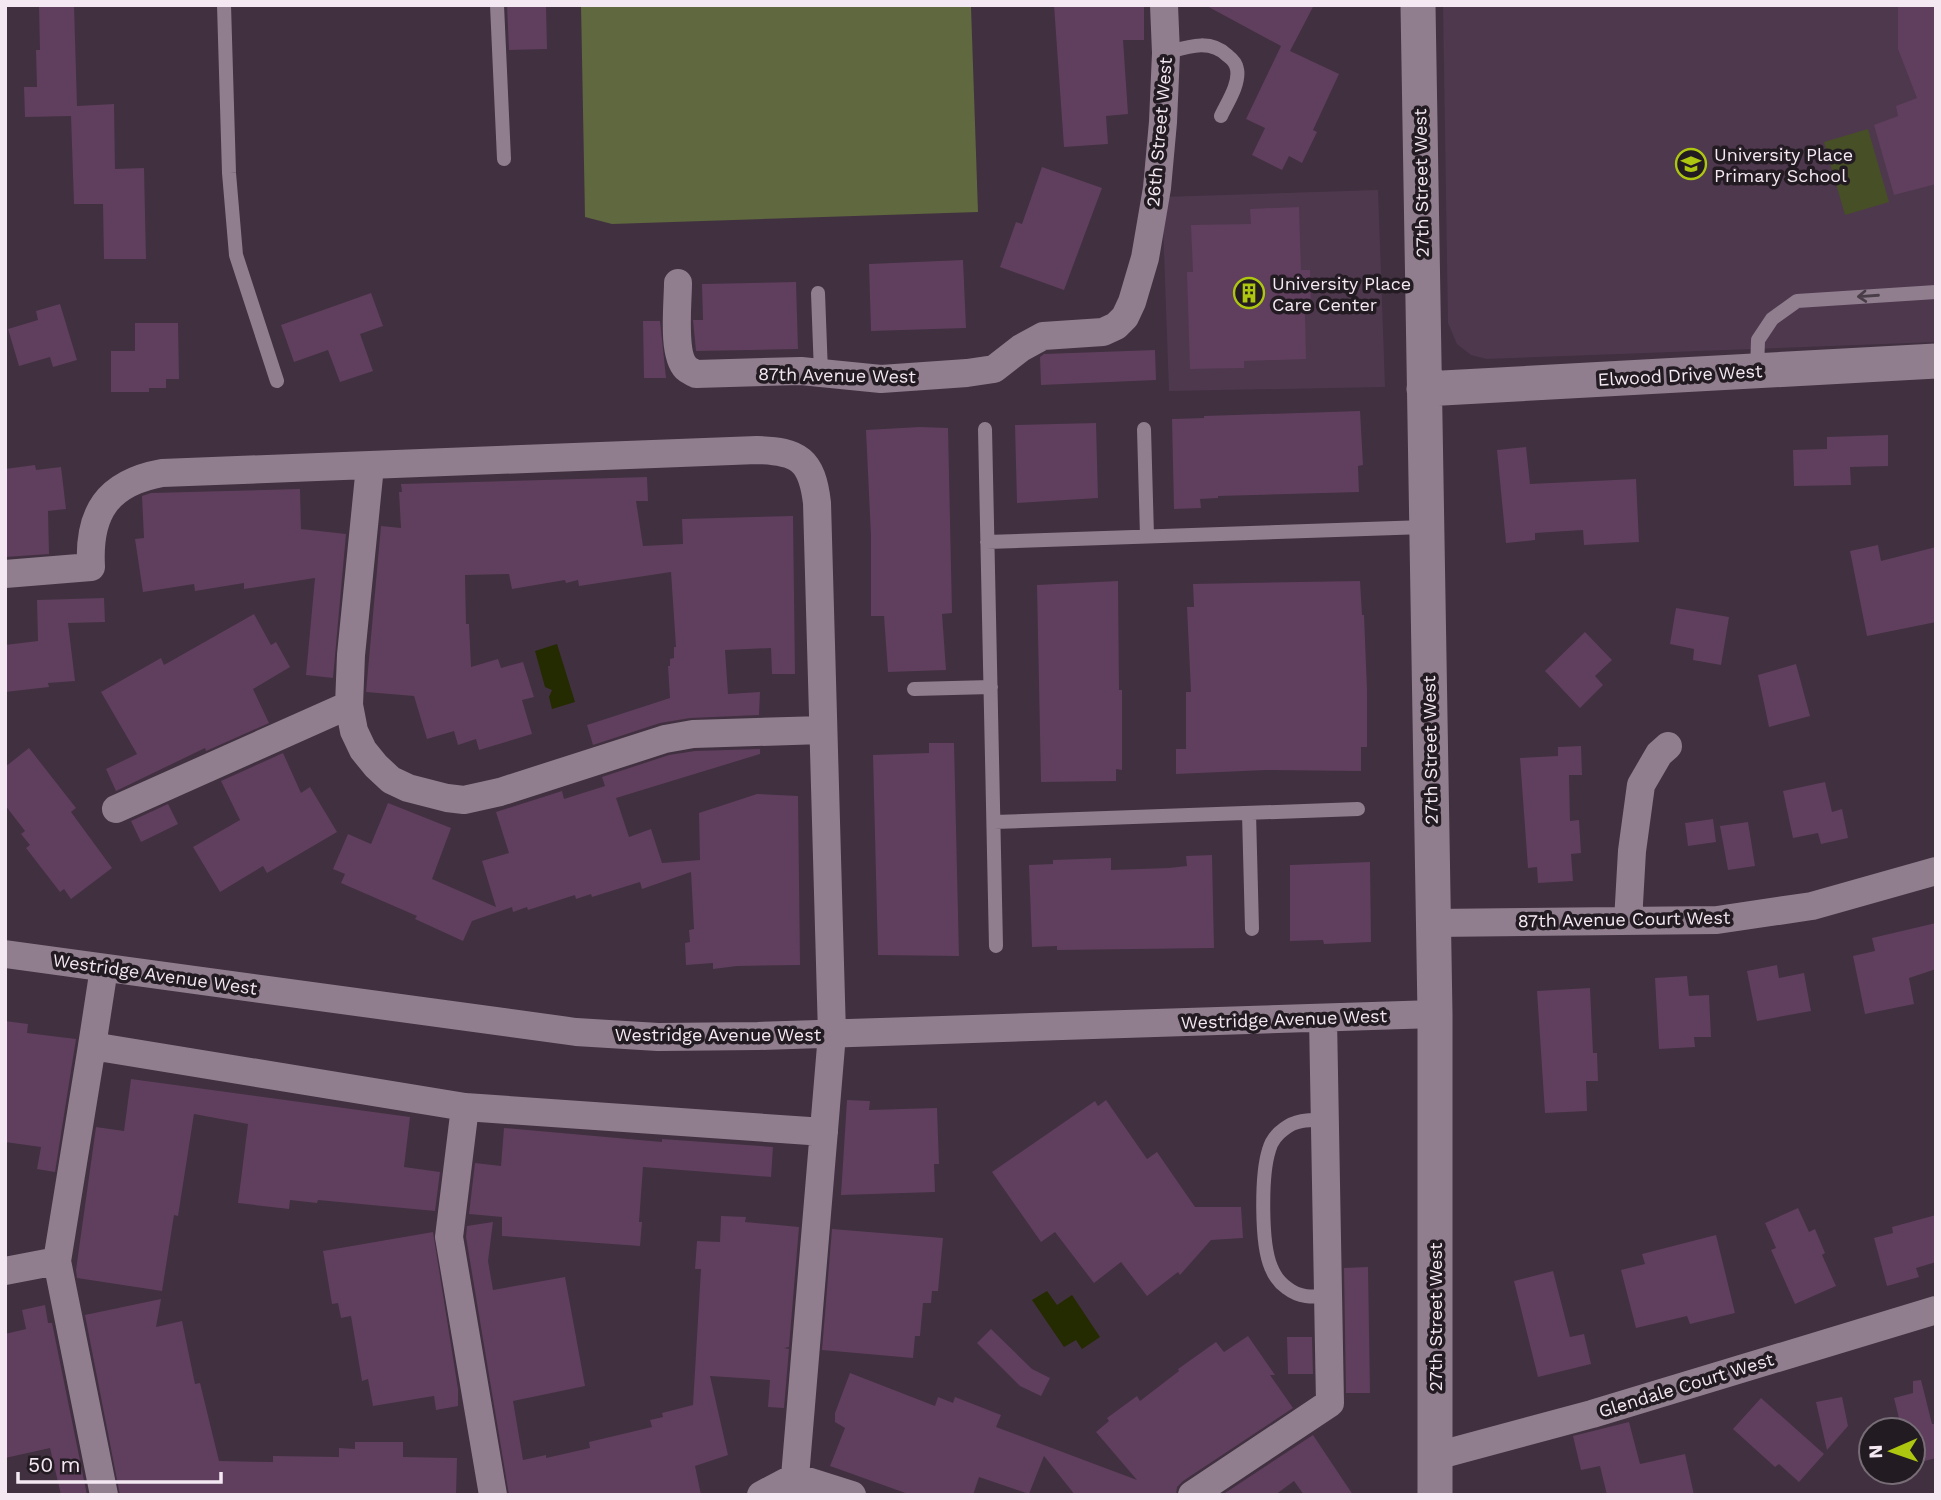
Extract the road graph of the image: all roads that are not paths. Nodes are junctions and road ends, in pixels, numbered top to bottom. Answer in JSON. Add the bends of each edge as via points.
{"nodes":[{"id":1,"x":224,"y":5,"type":"edge"},
{"id":2,"x":497,"y":5,"type":"edge"},
{"id":3,"x":1164,"y":5,"type":"edge"},
{"id":4,"x":1418,"y":5,"type":"edge"},
{"id":5,"x":1166,"y":53,"type":"junction"},
{"id":6,"x":1221,"y":116,"type":"dead end"},
{"id":7,"x":504,"y":159,"type":"dead end"},
{"id":8,"x":1145,"y":258,"type":"joint"},
{"id":9,"x":678,"y":283,"type":"dead end"},
{"id":10,"x":1936,"y":292,"type":"edge"},
{"id":11,"x":818,"y":293,"type":"dead end"},
{"id":12,"x":1936,"y":361,"type":"edge"},
{"id":13,"x":1756,"y":370,"type":"junction"},
{"id":14,"x":821,"y":373,"type":"junction"},
{"id":15,"x":277,"y":381,"type":"dead end"},
{"id":16,"x":1424,"y":389,"type":"junction"},
{"id":17,"x":985,"y":429,"type":"dead end"},
{"id":18,"x":1144,"y":429,"type":"dead end"},
{"id":19,"x":370,"y":466,"type":"junction"},
{"id":20,"x":1427,"y":527,"type":"junction"},
{"id":21,"x":1147,"y":536,"type":"junction"},
{"id":22,"x":988,"y":542,"type":"junction"},
{"id":23,"x":5,"y":574,"type":"edge"},
{"id":24,"x":991,"y":687,"type":"junction"},
{"id":25,"x":914,"y":688,"type":"dead end"},
{"id":26,"x":349,"y":705,"type":"junction"},
{"id":27,"x":823,"y":730,"type":"junction"},
{"id":28,"x":1668,"y":746,"type":"dead end"},
{"id":29,"x":116,"y":809,"type":"dead end"},
{"id":30,"x":1358,"y":809,"type":"dead end"},
{"id":31,"x":1249,"y":813,"type":"junction"},
{"id":32,"x":994,"y":822,"type":"junction"},
{"id":33,"x":1936,"y":871,"type":"edge"},
{"id":34,"x":1628,"y":921,"type":"junction"},
{"id":35,"x":1433,"y":923,"type":"junction"},
{"id":36,"x":1252,"y":929,"type":"dead end"},
{"id":37,"x":996,"y":946,"type":"dead end"},
{"id":38,"x":5,"y":954,"type":"edge"},
{"id":39,"x":104,"y":968,"type":"junction"},
{"id":40,"x":1435,"y":1014,"type":"junction"},
{"id":41,"x":1323,"y":1018,"type":"junction"},
{"id":42,"x":832,"y":1034,"type":"junction"},
{"id":43,"x":92,"y":1046,"type":"junction"},
{"id":44,"x":465,"y":1107,"type":"junction"},
{"id":45,"x":1325,"y":1120,"type":"junction"},
{"id":46,"x":824,"y":1132,"type":"junction"},
{"id":47,"x":57,"y":1261,"type":"junction"},
{"id":48,"x":5,"y":1271,"type":"edge"},
{"id":49,"x":1328,"y":1296,"type":"junction"},
{"id":50,"x":1936,"y":1310,"type":"edge"},
{"id":51,"x":1436,"y":1456,"type":"junction"},
{"id":52,"x":795,"y":1477,"type":"junction"},
{"id":53,"x":104,"y":1495,"type":"edge"},
{"id":54,"x":493,"y":1495,"type":"edge"},
{"id":55,"x":761,"y":1495,"type":"edge"},
{"id":56,"x":852,"y":1495,"type":"edge"},
{"id":57,"x":1192,"y":1495,"type":"edge"},
{"id":58,"x":1434,"y":1495,"type":"edge"}],
"edges":[{"from":1,"to":15,"type":"lane","via":[[236,255]]},
{"from":2,"to":7,"type":"lane"},
{"from":3,"to":5,"type":"street","name":"26th Street West"},
{"from":4,"to":16,"type":"street","name":"27th Street West"},
{"from":5,"to":6,"type":"lane","via":[[1203,45],[1223,51],[1234,61],[1237,79]]},
{"from":5,"to":8,"type":"street","name":"26th Street West","via":[[1158,174]]},
{"from":8,"to":14,"type":"street","name":"87th Avenue West","via":[[1125,317],[1103,331],[1043,336],[994,369],[881,379]]},
{"from":9,"to":14,"type":"street","name":"87th Avenue West","via":[[677,343],[686,368],[710,375]]},
{"from":10,"to":13,"type":"lane","one_way":true,"via":[[1797,301],[1772,319],[1758,340]]},
{"from":11,"to":14,"type":"lane"},
{"from":12,"to":13,"type":"street","name":"Elwood Drive West"},
{"from":13,"to":16,"type":"street","name":"Elwood Drive West"},
{"from":16,"to":20,"type":"street","name":"27th Street West"},
{"from":17,"to":22,"type":"lane"},
{"from":18,"to":21,"type":"lane"},
{"from":19,"to":23,"type":"street","via":[[145,476],[125,485],[100,511],[91,530],[91,567]]},
{"from":19,"to":26,"type":"street"},
{"from":19,"to":27,"type":"street","via":[[757,450],[797,457],[809,469],[817,503]]},
{"from":20,"to":21,"type":"lane"},
{"from":20,"to":35,"type":"street","name":"27th Street West"},
{"from":21,"to":22,"type":"lane"},
{"from":22,"to":24,"type":"lane"},
{"from":24,"to":25,"type":"lane"},
{"from":24,"to":32,"type":"lane"},
{"from":26,"to":27,"type":"street","via":[[363,750],[391,780],[427,794],[464,800],[665,739]]},
{"from":26,"to":29,"type":"street"},
{"from":27,"to":42,"type":"street"},
{"from":28,"to":34,"type":"street","via":[[1641,785]]},
{"from":30,"to":31,"type":"lane"},
{"from":31,"to":32,"type":"lane"},
{"from":31,"to":36,"type":"lane"},
{"from":32,"to":37,"type":"lane"},
{"from":33,"to":34,"type":"street","name":"87th Avenue Court West","via":[[1812,906],[1717,920]]},
{"from":34,"to":35,"type":"street","name":"87th Avenue Court West"},
{"from":35,"to":40,"type":"street","name":"27th Street West"},
{"from":38,"to":39,"type":"street","name":"Westridge Avenue West"},
{"from":39,"to":42,"type":"street","name":"Westridge Avenue West","via":[[576,1032],[658,1037]]},
{"from":39,"to":43,"type":"street"},
{"from":40,"to":41,"type":"street","name":"Westridge Avenue West"},
{"from":40,"to":51,"type":"street","name":"27th Street West"},
{"from":41,"to":42,"type":"street","name":"Westridge Avenue West"},
{"from":41,"to":45,"type":"street"},
{"from":42,"to":46,"type":"street"},
{"from":43,"to":44,"type":"street"},
{"from":43,"to":47,"type":"street"},
{"from":44,"to":46,"type":"street"},
{"from":44,"to":54,"type":"street","via":[[449,1237]]},
{"from":45,"to":49,"type":"street"},
{"from":45,"to":49,"type":"lane","via":[[1294,1123],[1274,1138],[1266,1162],[1264,1195],[1265,1244],[1278,1279],[1296,1294]]},
{"from":46,"to":52,"type":"street"},
{"from":47,"to":48,"type":"street"},
{"from":47,"to":53,"type":"street"},
{"from":49,"to":57,"type":"street","via":[[1330,1403]]},
{"from":50,"to":51,"type":"street","name":"Glendale Court West"},
{"from":51,"to":58,"type":"street","name":"27th Street West"},
{"from":52,"to":55,"type":"street"},
{"from":52,"to":56,"type":"street"}]}
